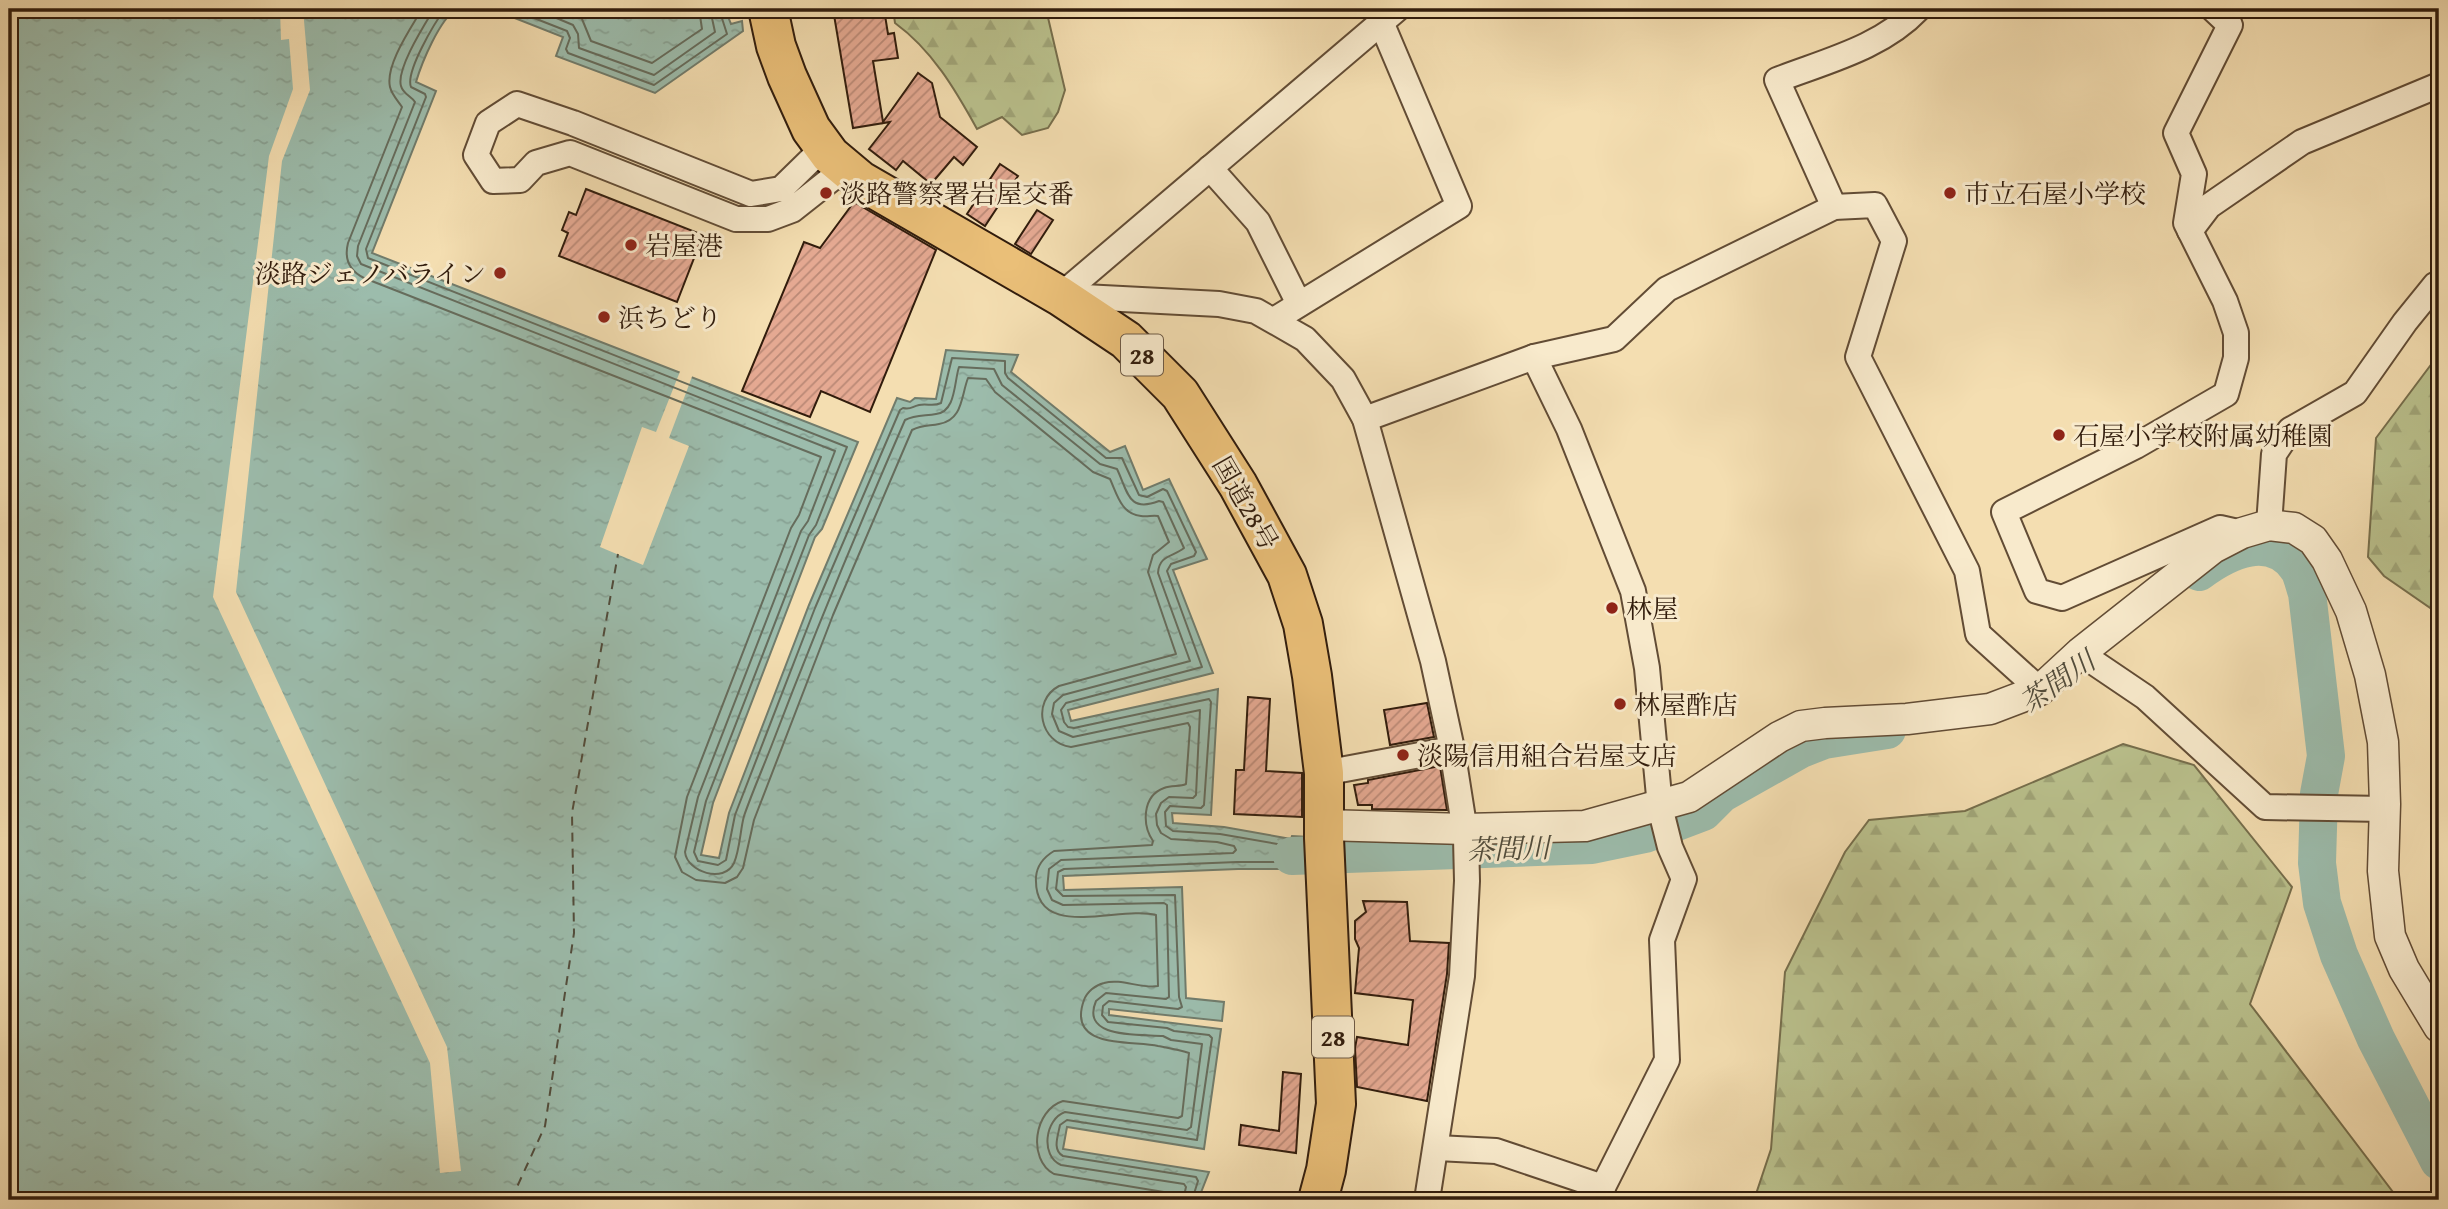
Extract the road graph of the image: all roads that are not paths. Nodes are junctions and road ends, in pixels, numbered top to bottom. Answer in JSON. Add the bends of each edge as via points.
{"nodes":[{"id":1,"x":768,"y":9,"type":"edge"},
{"id":2,"x":1918,"y":9,"type":"edge"},
{"id":3,"x":2213,"y":9,"type":"edge"},
{"id":4,"x":1389,"y":16,"type":"edge"},
{"id":5,"x":2439,"y":85,"type":"edge"},
{"id":6,"x":834,"y":158,"type":"junction"},
{"id":7,"x":1210,"y":167,"type":"junction"},
{"id":8,"x":1834,"y":207,"type":"junction"},
{"id":9,"x":2190,"y":231,"type":"junction"},
{"id":10,"x":2439,"y":283,"type":"edge"},
{"id":11,"x":1060,"y":296,"type":"junction"},
{"id":12,"x":1299,"y":304,"type":"junction"},
{"id":13,"x":1274,"y":320,"type":"junction"},
{"id":14,"x":1534,"y":356,"type":"junction"},
{"id":15,"x":1365,"y":419,"type":"junction"},
{"id":16,"x":2256,"y":529,"type":"junction"},
{"id":17,"x":2080,"y":653,"type":"junction"},
{"id":18,"x":2040,"y":690,"type":"junction"},
{"id":19,"x":1452,"y":750,"type":"junction"},
{"id":20,"x":1324,"y":773,"type":"junction"},
{"id":21,"x":2381,"y":809,"type":"junction"},
{"id":22,"x":1661,"y":812,"type":"junction"},
{"id":23,"x":1466,"y":834,"type":"junction"},
{"id":24,"x":1325,"y":845,"type":"junction"},
{"id":25,"x":2439,"y":1027,"type":"edge"},
{"id":26,"x":1437,"y":1148,"type":"junction"},
{"id":27,"x":1602,"y":1194,"type":"edge"},
{"id":28,"x":1318,"y":1200,"type":"edge"},
{"id":29,"x":1427,"y":1200,"type":"edge"}],
"edges":[{"from":1,"to":6,"type":"highway","name":"国道28号","number":"28","via":[[787,76],[807,120]]},
{"from":2,"to":8,"type":"street","via":[[1872,44],[1777,79]]},
{"from":3,"to":9,"type":"street","via":[[2230,25],[2176,133],[2194,174],[2186,223]]},
{"from":4,"to":7,"type":"street"},
{"from":4,"to":12,"type":"street","via":[[1459,206]]},
{"from":5,"to":9,"type":"street","via":[[2302,142],[2209,206]]},
{"from":6,"to":6,"type":"street","via":[[792,210],[768,219],[736,219],[570,153],[536,163],[520,180],[493,181],[476,155],[488,123],[517,104],[751,194],[781,189]]},
{"from":6,"to":11,"type":"highway","name":"国道28号","number":"28","via":[[860,181]]},
{"from":7,"to":11,"type":"street"},
{"from":7,"to":12,"type":"street","via":[[1258,222]]},
{"from":8,"to":14,"type":"street","via":[[1667,289],[1614,339]]},
{"from":8,"to":18,"type":"street","via":[[1875,205],[1894,241],[1858,357],[1968,571],[1978,634]]},
{"from":9,"to":16,"type":"street","via":[[2225,300],[2236,333],[2236,358],[2226,394],[2136,446],[2004,512],[2037,592],[2062,598],[2220,528]]},
{"from":10,"to":16,"type":"street","via":[[2355,393],[2290,430],[2274,454]]},
{"from":11,"to":13,"type":"street","via":[[1219,304],[1256,311]]},
{"from":11,"to":20,"type":"highway","name":"国道28号","number":"28","via":[[1126,341],[1180,394],[1238,485],[1286,576],[1303,624]]},
{"from":12,"to":13,"type":"street"},
{"from":13,"to":15,"type":"street","via":[[1305,339],[1343,379]]},
{"from":14,"to":15,"type":"street"},
{"from":14,"to":22,"type":"street","via":[[1569,429],[1633,591],[1647,668]]},
{"from":15,"to":19,"type":"street","via":[[1433,661]]},
{"from":16,"to":17,"type":"street","via":[[2213,548]]},
{"from":16,"to":21,"type":"street","via":[[2294,528],[2313,540],[2351,611],[2383,742]]},
{"from":17,"to":18,"type":"street"},
{"from":17,"to":21,"type":"street","via":[[2145,697],[2265,807]]},
{"from":18,"to":22,"type":"street","via":[[1990,709],[1801,726]]},
{"from":19,"to":20,"type":"street"},
{"from":19,"to":23,"type":"street"},
{"from":20,"to":24,"type":"highway","name":"国道28号","number":"28"},
{"from":21,"to":25,"type":"street","via":[[2390,936],[2403,969]]},
{"from":22,"to":23,"type":"street","via":[[1586,826]]},
{"from":22,"to":27,"type":"street","via":[[1684,879],[1662,940],[1667,1060]]},
{"from":23,"to":24,"type":"street"},
{"from":23,"to":26,"type":"street","via":[[1462,976]]},
{"from":24,"to":28,"type":"highway","name":"国道28号","number":"28","via":[[1336,1104]]},
{"from":26,"to":27,"type":"street","via":[[1496,1151]]},
{"from":26,"to":29,"type":"street"}]}
